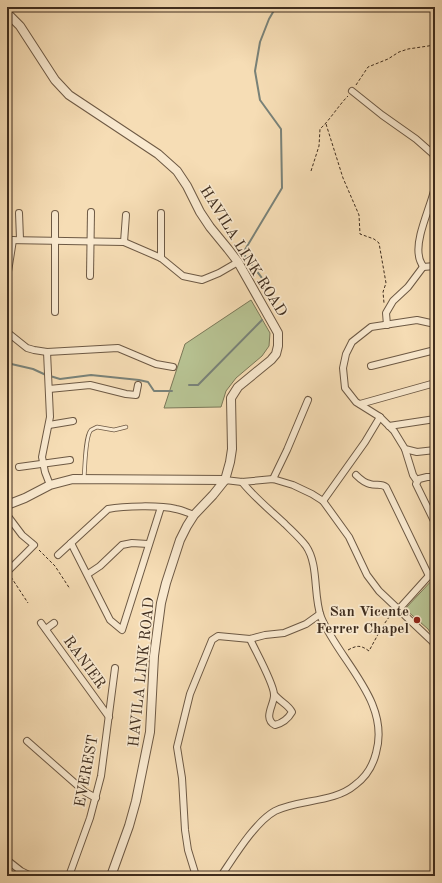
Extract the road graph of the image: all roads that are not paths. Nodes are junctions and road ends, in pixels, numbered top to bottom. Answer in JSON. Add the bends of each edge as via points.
{"nodes":[{"id":1,"x":7,"y":13,"type":"edge"},
{"id":2,"x":352,"y":91,"type":"dead end"},
{"id":3,"x":435,"y":161,"type":"edge"},
{"id":4,"x":435,"y":186,"type":"edge"},
{"id":5,"x":91,"y":212,"type":"dead end"},
{"id":6,"x":19,"y":213,"type":"dead end"},
{"id":7,"x":161,"y":213,"type":"dead end"},
{"id":8,"x":55,"y":214,"type":"dead end"},
{"id":9,"x":126,"y":215,"type":"dead end"},
{"id":10,"x":13,"y":240,"type":"edge"},
{"id":11,"x":55,"y":241,"type":"junction"},
{"id":12,"x":90,"y":242,"type":"junction"},
{"id":13,"x":124,"y":242,"type":"junction"},
{"id":14,"x":160,"y":258,"type":"junction"},
{"id":15,"x":238,"y":262,"type":"junction"},
{"id":16,"x":435,"y":266,"type":"edge"},
{"id":17,"x":423,"y":268,"type":"junction"},
{"id":18,"x":90,"y":276,"type":"dead end"},
{"id":19,"x":7,"y":278,"type":"edge"},
{"id":20,"x":55,"y":312,"type":"dead end"},
{"id":21,"x":435,"y":324,"type":"edge"},
{"id":22,"x":387,"y":325,"type":"junction"},
{"id":23,"x":7,"y":332,"type":"edge"},
{"id":24,"x":435,"y":350,"type":"edge"},
{"id":25,"x":47,"y":352,"type":"junction"},
{"id":26,"x":371,"y":366,"type":"dead end"},
{"id":27,"x":173,"y":368,"type":"dead end"},
{"id":28,"x":435,"y":382,"type":"edge"},
{"id":29,"x":138,"y":385,"type":"dead end"},
{"id":30,"x":49,"y":389,"type":"junction"},
{"id":31,"x":308,"y":400,"type":"dead end"},
{"id":32,"x":360,"y":404,"type":"junction"},
{"id":33,"x":380,"y":417,"type":"junction"},
{"id":34,"x":435,"y":419,"type":"edge"},
{"id":35,"x":73,"y":421,"type":"dead end"},
{"id":36,"x":49,"y":425,"type":"junction"},
{"id":37,"x":389,"y":426,"type":"junction"},
{"id":38,"x":126,"y":427,"type":"dead end"},
{"id":39,"x":405,"y":448,"type":"junction"},
{"id":40,"x":435,"y":450,"type":"edge"},
{"id":41,"x":70,"y":460,"type":"dead end"},
{"id":42,"x":42,"y":464,"type":"junction"},
{"id":43,"x":19,"y":468,"type":"dead end"},
{"id":44,"x":356,"y":476,"type":"dead end"},
{"id":45,"x":435,"y":477,"type":"edge"},
{"id":46,"x":84,"y":478,"type":"junction"},
{"id":47,"x":273,"y":479,"type":"junction"},
{"id":48,"x":225,"y":480,"type":"junction"},
{"id":49,"x":417,"y":481,"type":"junction"},
{"id":50,"x":242,"y":482,"type":"junction"},
{"id":51,"x":50,"y":485,"type":"junction"},
{"id":52,"x":323,"y":501,"type":"junction"},
{"id":53,"x":7,"y":505,"type":"edge"},
{"id":54,"x":161,"y":507,"type":"junction"},
{"id":55,"x":7,"y":515,"type":"edge"},
{"id":56,"x":194,"y":515,"type":"junction"},
{"id":57,"x":435,"y":524,"type":"edge"},
{"id":58,"x":71,"y":542,"type":"junction"},
{"id":59,"x":148,"y":544,"type":"junction"},
{"id":60,"x":58,"y":555,"type":"dead end"},
{"id":61,"x":435,"y":570,"type":"edge"},
{"id":62,"x":7,"y":572,"type":"edge"},
{"id":63,"x":88,"y":574,"type":"junction"},
{"id":64,"x":429,"y":576,"type":"junction"},
{"id":65,"x":399,"y":609,"type":"junction"},
{"id":66,"x":320,"y":614,"type":"junction"},
{"id":67,"x":41,"y":623,"type":"dead end"},
{"id":68,"x":54,"y":623,"type":"dead end"},
{"id":69,"x":46,"y":629,"type":"junction"},
{"id":70,"x":250,"y":639,"type":"junction"},
{"id":71,"x":435,"y":648,"type":"edge"},
{"id":72,"x":115,"y":668,"type":"dead end"},
{"id":73,"x":274,"y":694,"type":"junction"},
{"id":74,"x":109,"y":717,"type":"junction"},
{"id":75,"x":27,"y":741,"type":"dead end"},
{"id":76,"x":96,"y":798,"type":"junction"},
{"id":77,"x":7,"y":860,"type":"edge"},
{"id":78,"x":31,"y":876,"type":"edge"},
{"id":79,"x":69,"y":876,"type":"edge"},
{"id":80,"x":111,"y":876,"type":"edge"},
{"id":81,"x":196,"y":876,"type":"edge"},
{"id":82,"x":221,"y":876,"type":"edge"}],
"edges":[{"from":1,"to":15,"type":"street","name":"HAVILA LINK ROAD","via":[[20,26],[54,80],[69,95],[158,154],[177,170],[200,212]]},
{"from":2,"to":3,"type":"street","via":[[434,154]]},
{"from":4,"to":17,"type":"street","via":[[419,239],[418,255]]},
{"from":5,"to":12,"type":"street"},
{"from":6,"to":10,"type":"street"},
{"from":7,"to":14,"type":"street"},
{"from":8,"to":11,"type":"street"},
{"from":9,"to":13,"type":"street"},
{"from":10,"to":11,"type":"street"},
{"from":10,"to":19,"type":"street"},
{"from":11,"to":12,"type":"street"},
{"from":11,"to":20,"type":"street"},
{"from":12,"to":13,"type":"street"},
{"from":12,"to":18,"type":"street"},
{"from":13,"to":14,"type":"street"},
{"from":14,"to":15,"type":"street","via":[[183,276],[202,280]]},
{"from":15,"to":48,"type":"street","name":"HAVILA LINK ROAD","via":[[275,326],[279,338],[276,354],[238,387],[231,398],[232,449]]},
{"from":16,"to":17,"type":"street"},
{"from":17,"to":22,"type":"street","via":[[393,301],[386,313]]},
{"from":21,"to":22,"type":"street","via":[[417,320]]},
{"from":22,"to":32,"type":"street","via":[[371,327],[352,342],[346,354],[343,368],[345,388]]},
{"from":23,"to":25,"type":"street","via":[[27,348]]},
{"from":24,"to":26,"type":"street"},
{"from":25,"to":27,"type":"street","via":[[118,348],[156,364]]},
{"from":25,"to":30,"type":"street"},
{"from":28,"to":32,"type":"street"},
{"from":29,"to":30,"type":"street","via":[[136,395],[90,385]]},
{"from":30,"to":36,"type":"street"},
{"from":31,"to":47,"type":"street"},
{"from":32,"to":33,"type":"street"},
{"from":33,"to":37,"type":"street"},
{"from":33,"to":52,"type":"street"},
{"from":34,"to":37,"type":"street"},
{"from":35,"to":36,"type":"street"},
{"from":36,"to":42,"type":"street"},
{"from":37,"to":39,"type":"street"},
{"from":38,"to":46,"type":"lane","via":[[114,430],[97,427],[91,431],[87,439]]},
{"from":39,"to":40,"type":"street","via":[[418,452]]},
{"from":39,"to":49,"type":"street"},
{"from":41,"to":42,"type":"street"},
{"from":42,"to":43,"type":"street"},
{"from":42,"to":51,"type":"street"},
{"from":44,"to":64,"type":"street","via":[[372,485],[382,484],[386,487]]},
{"from":45,"to":49,"type":"street"},
{"from":46,"to":48,"type":"street"},
{"from":46,"to":51,"type":"street"},
{"from":47,"to":50,"type":"street"},
{"from":47,"to":52,"type":"street","via":[[293,485]]},
{"from":48,"to":50,"type":"street"},
{"from":48,"to":56,"type":"street","name":"HAVILA LINK ROAD"},
{"from":49,"to":57,"type":"street","via":[[416,484]]},
{"from":50,"to":66,"type":"street","via":[[306,545],[311,554]]},
{"from":51,"to":53,"type":"street"},
{"from":52,"to":65,"type":"street","via":[[349,537],[367,575],[379,591]]},
{"from":54,"to":56,"type":"street"},
{"from":54,"to":58,"type":"street","via":[[108,509]]},
{"from":54,"to":59,"type":"street"},
{"from":55,"to":62,"type":"street","via":[[22,535],[34,545]]},
{"from":56,"to":80,"type":"street","name":"HAVILA LINK ROAD","via":[[180,540],[161,603],[154,656],[150,732],[130,821]]},
{"from":58,"to":60,"type":"street"},
{"from":58,"to":63,"type":"street"},
{"from":59,"to":63,"type":"street","via":[[122,545]]},
{"from":59,"to":63,"type":"street","via":[[122,630],[110,620]]},
{"from":61,"to":64,"type":"street"},
{"from":64,"to":65,"type":"street"},
{"from":65,"to":71,"type":"street","via":[[433,642]]},
{"from":66,"to":70,"type":"street","via":[[294,630]]},
{"from":66,"to":82,"type":"street","via":[[378,718],[379,743],[374,761],[366,775],[343,793],[276,811],[265,818]]},
{"from":67,"to":69,"type":"street","name":"RANIER"},
{"from":68,"to":69,"type":"street"},
{"from":69,"to":74,"type":"street","name":"RANIER"},
{"from":70,"to":73,"type":"street"},
{"from":70,"to":81,"type":"street","via":[[218,636],[212,640],[190,694],[177,747],[182,778],[185,830]]},
{"from":72,"to":74,"type":"street","name":"EVEREST"},
{"from":73,"to":73,"type":"street","via":[[269,718],[275,725],[289,718],[292,712],[289,706],[277,699]]},
{"from":74,"to":76,"type":"street","name":"EVEREST"},
{"from":75,"to":76,"type":"street","via":[[32,749]]},
{"from":76,"to":79,"type":"street","name":"EVEREST"},
{"from":77,"to":78,"type":"street"}]}
